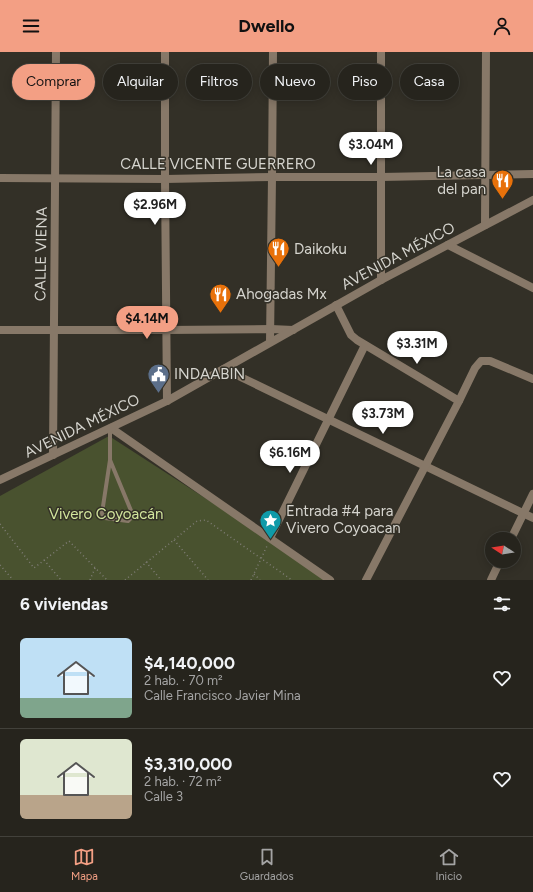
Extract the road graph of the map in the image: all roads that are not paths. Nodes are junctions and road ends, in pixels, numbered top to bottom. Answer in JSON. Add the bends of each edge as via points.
{"nodes":[{"id":1,"x":56,"y":52,"type":"edge"},
{"id":2,"x":165,"y":52,"type":"edge"},
{"id":3,"x":273,"y":52,"type":"edge"},
{"id":4,"x":381,"y":52,"type":"edge"},
{"id":5,"x":486,"y":52,"type":"edge"},
{"id":6,"x":533,"y":174,"type":"edge"},
{"id":7,"x":485,"y":175,"type":"junction"},
{"id":8,"x":272,"y":177,"type":"junction"},
{"id":9,"x":381,"y":177,"type":"junction"},
{"id":10,"x":0,"y":178,"type":"edge"},
{"id":11,"x":55,"y":178,"type":"junction"},
{"id":12,"x":165,"y":179,"type":"junction"},
{"id":13,"x":533,"y":200,"type":"edge"},
{"id":14,"x":485,"y":225,"type":"junction"},
{"id":15,"x":448,"y":245,"type":"junction"},
{"id":16,"x":380,"y":280,"type":"junction"},
{"id":17,"x":533,"y":288,"type":"edge"},
{"id":18,"x":336,"y":305,"type":"junction"},
{"id":19,"x":271,"y":329,"type":"junction"},
{"id":20,"x":0,"y":330,"type":"edge"},
{"id":21,"x":54,"y":330,"type":"junction"},
{"id":22,"x":166,"y":330,"type":"junction"},
{"id":23,"x":293,"y":330,"type":"junction"},
{"id":24,"x":270,"y":342,"type":"junction"},
{"id":25,"x":365,"y":345,"type":"junction"},
{"id":26,"x":224,"y":369,"type":"junction"},
{"id":27,"x":533,"y":379,"type":"edge"},
{"id":28,"x":166,"y":401,"type":"junction"},
{"id":29,"x":459,"y":401,"type":"junction"},
{"id":30,"x":328,"y":419,"type":"junction"},
{"id":31,"x":110,"y":428,"type":"junction"},
{"id":32,"x":53,"y":455,"type":"junction"},
{"id":33,"x":110,"y":460,"type":"junction"},
{"id":34,"x":426,"y":467,"type":"junction"},
{"id":35,"x":0,"y":480,"type":"edge"},
{"id":36,"x":533,"y":494,"type":"edge"},
{"id":37,"x":524,"y":514,"type":"junction"},
{"id":38,"x":533,"y":518,"type":"edge"},
{"id":39,"x":515,"y":532,"type":"edge"},
{"id":40,"x":270,"y":538,"type":"junction"},
{"id":41,"x":497,"y":568,"type":"edge"},
{"id":42,"x":330,"y":580,"type":"edge"},
{"id":43,"x":366,"y":580,"type":"edge"},
{"id":44,"x":491,"y":580,"type":"edge"}],
"edges":[{"from":1,"to":11,"type":"street","name":"CALLE VIENA"},
{"from":2,"to":12,"type":"street"},
{"from":3,"to":8,"type":"street"},
{"from":4,"to":9,"type":"street"},
{"from":5,"to":7,"type":"street"},
{"from":6,"to":7,"type":"street","name":"CALLE VICENTE GUERRERO"},
{"from":7,"to":9,"type":"street","name":"CALLE VICENTE GUERRERO"},
{"from":7,"to":14,"type":"street"},
{"from":8,"to":9,"type":"street","name":"CALLE VICENTE GUERRERO"},
{"from":8,"to":12,"type":"street","name":"CALLE VICENTE GUERRERO"},
{"from":8,"to":19,"type":"street"},
{"from":9,"to":16,"type":"street"},
{"from":10,"to":11,"type":"street","name":"CALLE VICENTE GUERRERO"},
{"from":11,"to":12,"type":"street","name":"CALLE VICENTE GUERRERO"},
{"from":11,"to":21,"type":"street","name":"CALLE VIENA"},
{"from":12,"to":22,"type":"street"},
{"from":13,"to":14,"type":"street","name":"AVENIDA MÉXICO"},
{"from":14,"to":15,"type":"street","name":"AVENIDA MÉXICO"},
{"from":15,"to":16,"type":"street","name":"AVENIDA MÉXICO"},
{"from":15,"to":17,"type":"street"},
{"from":16,"to":18,"type":"street","name":"AVENIDA MÉXICO"},
{"from":18,"to":23,"type":"street","name":"AVENIDA MÉXICO"},
{"from":18,"to":25,"type":"street","via":[[352,335]]},
{"from":19,"to":22,"type":"street"},
{"from":19,"to":23,"type":"street"},
{"from":19,"to":24,"type":"street"},
{"from":20,"to":21,"type":"street"},
{"from":21,"to":22,"type":"street"},
{"from":21,"to":32,"type":"street","name":"CALLE VIENA"},
{"from":22,"to":28,"type":"street"},
{"from":23,"to":24,"type":"street","name":"AVENIDA MÉXICO"},
{"from":24,"to":26,"type":"street","name":"AVENIDA MÉXICO"},
{"from":25,"to":29,"type":"street"},
{"from":25,"to":30,"type":"street"},
{"from":26,"to":28,"type":"street","name":"AVENIDA MÉXICO"},
{"from":26,"to":30,"type":"street"},
{"from":27,"to":29,"type":"street","via":[[490,360],[481,361]]},
{"from":28,"to":31,"type":"street","name":"AVENIDA MÉXICO"},
{"from":29,"to":34,"type":"street"},
{"from":30,"to":34,"type":"street"},
{"from":30,"to":40,"type":"street"},
{"from":31,"to":32,"type":"street","name":"AVENIDA MÉXICO"},
{"from":31,"to":33,"type":"lane"},
{"from":31,"to":40,"type":"street"},
{"from":32,"to":35,"type":"street","name":"AVENIDA MÉXICO"},
{"from":33,"to":33,"type":"lane","via":[[102,513],[105,518],[128,521],[132,513]]},
{"from":34,"to":37,"type":"street"},
{"from":34,"to":43,"type":"street"},
{"from":36,"to":37,"type":"street"},
{"from":37,"to":38,"type":"street"},
{"from":37,"to":39,"type":"street"},
{"from":40,"to":42,"type":"street"},
{"from":41,"to":44,"type":"street"}]}
